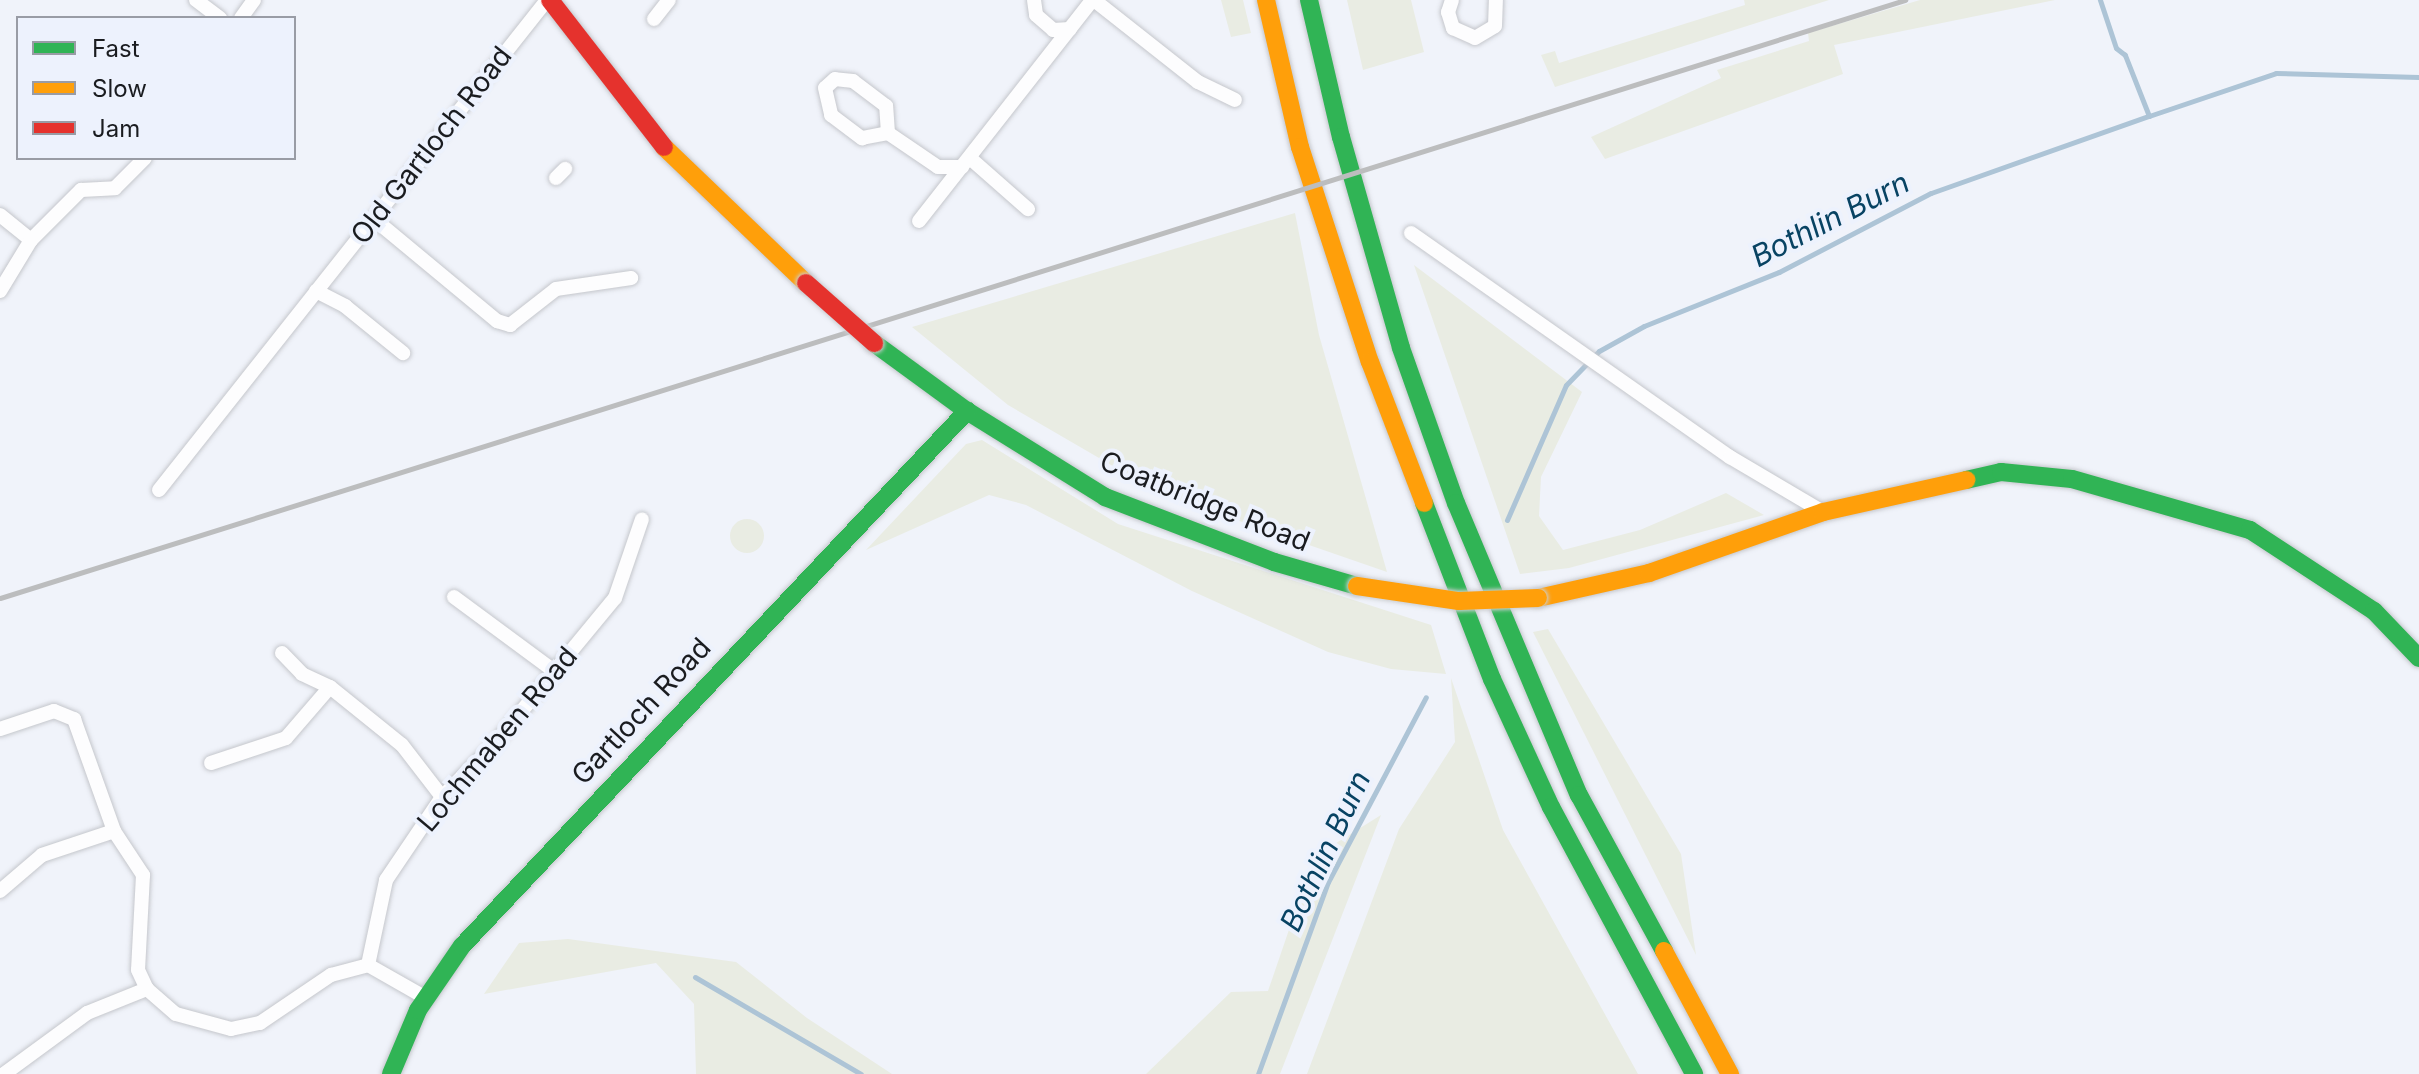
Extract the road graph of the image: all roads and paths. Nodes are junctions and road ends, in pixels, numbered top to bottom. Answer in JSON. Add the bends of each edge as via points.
{"nodes":[{"id":1,"x":196,"y":0,"type":"edge"},
{"id":2,"x":548,"y":0,"type":"edge"},
{"id":3,"x":669,"y":0,"type":"edge"},
{"id":4,"x":1034,"y":0,"type":"edge"},
{"id":5,"x":1093,"y":0,"type":"edge"},
{"id":6,"x":1266,"y":0,"type":"edge"},
{"id":7,"x":1309,"y":0,"type":"edge"},
{"id":8,"x":1452,"y":0,"type":"edge"},
{"id":9,"x":1500,"y":2,"type":"edge"},
{"id":10,"x":217,"y":16,"type":"edge"},
{"id":11,"x":654,"y":19,"type":"dead end"},
{"id":12,"x":1070,"y":29,"type":"junction"},
{"id":13,"x":1235,"y":100,"type":"dead end"},
{"id":14,"x":888,"y":133,"type":"junction"},
{"id":15,"x":143,"y":160,"type":"edge"},
{"id":16,"x":967,"y":163,"type":"junction"},
{"id":17,"x":1028,"y":209,"type":"dead end"},
{"id":18,"x":0,"y":215,"type":"edge"},
{"id":19,"x":374,"y":219,"type":"junction"},
{"id":20,"x":919,"y":221,"type":"dead end"},
{"id":21,"x":1411,"y":233,"type":"dead end"},
{"id":22,"x":31,"y":240,"type":"junction"},
{"id":23,"x":631,"y":278,"type":"dead end"},
{"id":24,"x":0,"y":291,"type":"edge"},
{"id":25,"x":316,"y":291,"type":"junction"},
{"id":26,"x":403,"y":353,"type":"dead end"},
{"id":27,"x":967,"y":411,"type":"junction"},
{"id":28,"x":159,"y":490,"type":"dead end"},
{"id":29,"x":1823,"y":512,"type":"junction"},
{"id":30,"x":642,"y":519,"type":"dead end"},
{"id":31,"x":454,"y":597,"type":"dead end"},
{"id":32,"x":282,"y":653,"type":"dead end"},
{"id":33,"x":2419,"y":658,"type":"edge"},
{"id":34,"x":554,"y":671,"type":"junction"},
{"id":35,"x":330,"y":687,"type":"junction"},
{"id":36,"x":0,"y":729,"type":"edge"},
{"id":37,"x":211,"y":763,"type":"dead end"},
{"id":38,"x":442,"y":797,"type":"junction"},
{"id":39,"x":114,"y":831,"type":"junction"},
{"id":40,"x":0,"y":891,"type":"edge"},
{"id":41,"x":368,"y":965,"type":"junction"},
{"id":42,"x":147,"y":989,"type":"junction"},
{"id":43,"x":426,"y":998,"type":"junction"},
{"id":44,"x":4,"y":1074,"type":"edge"},
{"id":45,"x":391,"y":1074,"type":"edge"},
{"id":46,"x":1694,"y":1074,"type":"edge"},
{"id":47,"x":1730,"y":1074,"type":"edge"}],
"edges":[{"from":1,"to":10,"type":"street"},
{"from":2,"to":19,"type":"street","name":"Old Gartloch Road"},
{"from":2,"to":27,"type":"main road","name":"Coatbridge Road","bridge":true,"via":[[666,149],[874,343]]},
{"from":3,"to":11,"type":"street"},
{"from":4,"to":12,"type":"street","via":[[1036,15],[1053,30]]},
{"from":5,"to":12,"type":"street"},
{"from":5,"to":13,"type":"street","via":[[1198,82]]},
{"from":6,"to":46,"type":"main road","via":[[1300,147],[1361,333],[1492,679],[1551,807]]},
{"from":7,"to":47,"type":"main road","via":[[1341,137],[1401,348],[1461,517],[1579,795]]},
{"from":8,"to":9,"type":"street","via":[[1448,12],[1453,28],[1475,38],[1495,26]]},
{"from":12,"to":16,"type":"street"},
{"from":14,"to":14,"type":"street","via":[[862,138],[831,115],[825,88],[835,79],[853,81],[886,106]]},
{"from":14,"to":16,"type":"street","via":[[938,167]]},
{"from":15,"to":22,"type":"street","via":[[115,188],[81,190]]},
{"from":16,"to":17,"type":"street"},
{"from":16,"to":20,"type":"street"},
{"from":18,"to":22,"type":"street"},
{"from":19,"to":23,"type":"street","via":[[497,321],[510,325],[556,289],[596,277]]},
{"from":19,"to":25,"type":"street","name":"Old Gartloch Road"},
{"from":21,"to":29,"type":"street","via":[[1730,457]]},
{"from":22,"to":24,"type":"street"},
{"from":25,"to":26,"type":"street","via":[[345,306]]},
{"from":25,"to":28,"type":"street","name":"Old Gartloch Road"},
{"from":27,"to":29,"type":"main road","name":"Coatbridge Road","bridge":true,"via":[[1105,497],[1274,562],[1357,586],[1459,601],[1538,598],[1649,573]]},
{"from":27,"to":43,"type":"main road","name":"Gartloch Road","via":[[472,934]]},
{"from":29,"to":33,"type":"main road","name":"Coatbridge Road","via":[[2001,472],[2072,479],[2250,530],[2374,611]]},
{"from":30,"to":34,"type":"street","name":"Lochmaben Road","via":[[615,598]]},
{"from":31,"to":34,"type":"street"},
{"from":32,"to":35,"type":"street","via":[[302,674]]},
{"from":34,"to":38,"type":"street","name":"Lochmaben Road","via":[[492,747]]},
{"from":35,"to":37,"type":"street","via":[[286,738]]},
{"from":35,"to":38,"type":"street","via":[[402,745]]},
{"from":36,"to":39,"type":"street","via":[[54,711],[74,719]]},
{"from":38,"to":41,"type":"street","name":"Lochmaben Road","via":[[386,880]]},
{"from":39,"to":40,"type":"street","via":[[42,855]]},
{"from":39,"to":42,"type":"street","via":[[143,875],[138,970]]},
{"from":41,"to":42,"type":"street","via":[[331,975],[260,1023],[231,1029],[176,1014]]},
{"from":41,"to":43,"type":"street"},
{"from":42,"to":44,"type":"street","via":[[87,1013]]},
{"from":43,"to":45,"type":"main road","name":"Gartloch Road"}]}
